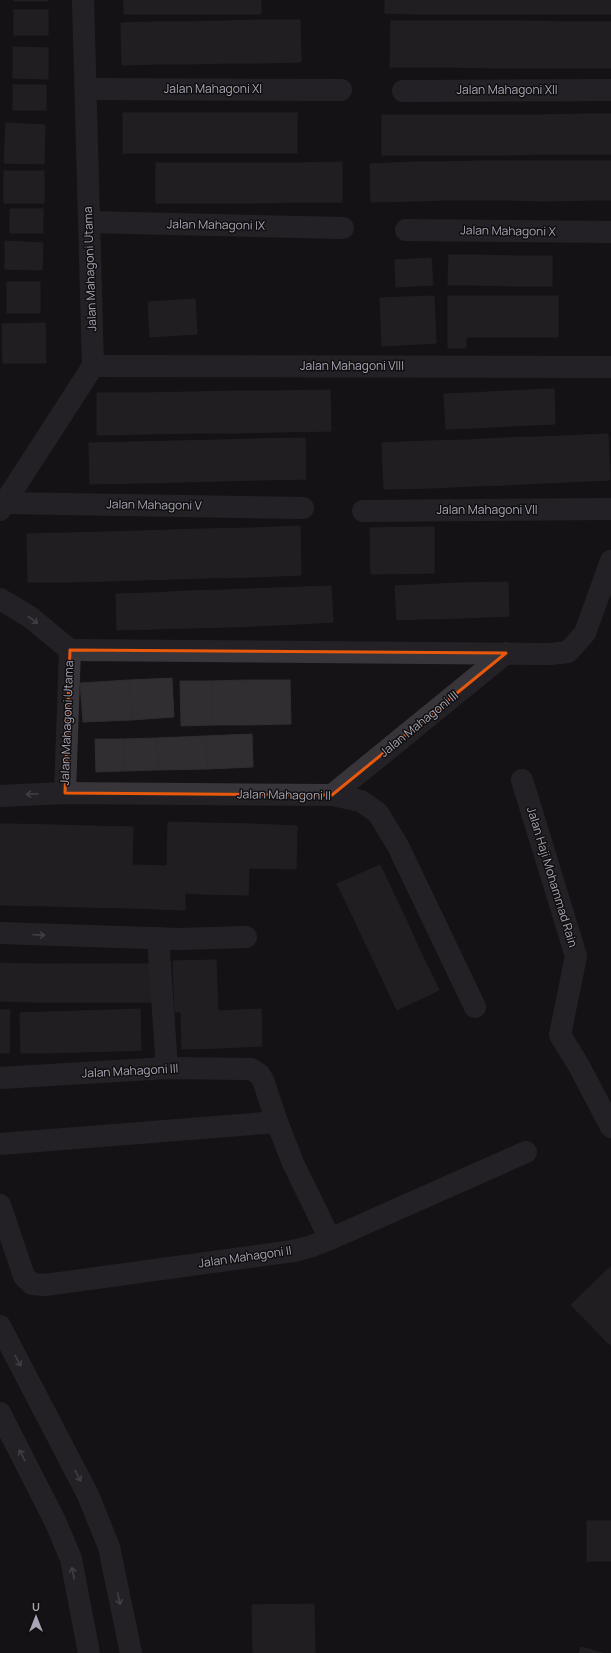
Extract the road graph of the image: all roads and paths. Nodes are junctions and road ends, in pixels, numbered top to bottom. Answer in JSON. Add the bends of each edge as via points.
{"nodes":[{"id":1,"x":83,"y":0,"type":"edge"},
{"id":2,"x":86,"y":89,"type":"junction"},
{"id":3,"x":341,"y":90,"type":"dead end"},
{"id":4,"x":611,"y":90,"type":"edge"},
{"id":5,"x":403,"y":91,"type":"dead end"},
{"id":6,"x":89,"y":222,"type":"junction"},
{"id":7,"x":343,"y":228,"type":"dead end"},
{"id":8,"x":406,"y":230,"type":"dead end"},
{"id":9,"x":611,"y":232,"type":"edge"},
{"id":10,"x":93,"y":366,"type":"junction"},
{"id":11,"x":611,"y":367,"type":"edge"},
{"id":12,"x":2,"y":507,"type":"edge"},
{"id":13,"x":303,"y":508,"type":"dead end"},
{"id":14,"x":611,"y":509,"type":"edge"},
{"id":15,"x":363,"y":511,"type":"dead end"},
{"id":16,"x":611,"y":561,"type":"edge"},
{"id":17,"x":0,"y":599,"type":"edge"},
{"id":18,"x":70,"y":650,"type":"junction"},
{"id":19,"x":506,"y":653,"type":"junction"},
{"id":20,"x":522,"y":780,"type":"dead end"},
{"id":21,"x":65,"y":793,"type":"junction"},
{"id":22,"x":332,"y":795,"type":"junction"},
{"id":23,"x":0,"y":796,"type":"edge"},
{"id":24,"x":0,"y":933,"type":"edge"},
{"id":25,"x":246,"y":937,"type":"dead end"},
{"id":26,"x":158,"y":938,"type":"junction"},
{"id":27,"x":475,"y":1008,"type":"dead end"},
{"id":28,"x":167,"y":1068,"type":"junction"},
{"id":29,"x":0,"y":1078,"type":"edge"},
{"id":30,"x":277,"y":1122,"type":"junction"},
{"id":31,"x":611,"y":1127,"type":"edge"},
{"id":32,"x":0,"y":1144,"type":"edge"},
{"id":33,"x":526,"y":1152,"type":"dead end"},
{"id":34,"x":0,"y":1205,"type":"edge"},
{"id":35,"x":330,"y":1239,"type":"junction"},
{"id":36,"x":0,"y":1326,"type":"edge"},
{"id":37,"x":0,"y":1413,"type":"edge"},
{"id":38,"x":89,"y":1653,"type":"edge"},
{"id":39,"x":131,"y":1653,"type":"edge"}],
"edges":[{"from":1,"to":2,"type":"street","name":"Jalan Mahagoni Utama"},
{"from":2,"to":3,"type":"street","name":"Jalan Mahagoni XI"},
{"from":2,"to":6,"type":"street","name":"Jalan Mahagoni Utama"},
{"from":4,"to":5,"type":"street","name":"Jalan Mahagoni XII"},
{"from":6,"to":7,"type":"street","name":"Jalan Mahagoni IX"},
{"from":6,"to":10,"type":"street","name":"Jalan Mahagoni Utama"},
{"from":8,"to":9,"type":"street","name":"Jalan Mahagoni X"},
{"from":10,"to":11,"type":"street","name":"Jalan Mahagoni VIII"},
{"from":10,"to":12,"type":"street"},
{"from":12,"to":13,"type":"street","name":"Jalan Mahagoni V"},
{"from":14,"to":15,"type":"street","name":"Jalan Mahagoni VII"},
{"from":16,"to":19,"type":"street","via":[[585,633],[568,652]]},
{"from":17,"to":18,"type":"street","name":"Jalan Mahagoni Utama","one_way":true,"via":[[30,617]]},
{"from":18,"to":19,"type":"street"},
{"from":18,"to":21,"type":"street","name":"Jalan Mahagoni Utama"},
{"from":19,"to":22,"type":"street","name":"Jalan Mahagoni III"},
{"from":20,"to":31,"type":"street","name":"Jalan Haji Mohammad Rain","via":[[576,956],[560,1035]]},
{"from":21,"to":22,"type":"street","name":"Jalan Mahagoni II"},
{"from":21,"to":23,"type":"street","name":"Jalan Mahagoni Utama","one_way":true},
{"from":22,"to":27,"type":"street","name":"Jalan Mahagoni II","via":[[361,801],[378,813],[398,846]]},
{"from":24,"to":26,"type":"street","one_way":true},
{"from":25,"to":26,"type":"street"},
{"from":26,"to":28,"type":"street"},
{"from":28,"to":29,"type":"street","name":"Jalan Mahagoni III"},
{"from":28,"to":30,"type":"street","name":"Jalan Mahagoni III","via":[[251,1070],[259,1074],[263,1080]]},
{"from":30,"to":32,"type":"street"},
{"from":30,"to":35,"type":"street","via":[[293,1164]]},
{"from":33,"to":35,"type":"street","name":"Jalan Mahagoni II"},
{"from":34,"to":35,"type":"street","name":"Jalan Mahagoni II","via":[[24,1276],[32,1284],[46,1285],[293,1251]]},
{"from":36,"to":39,"type":"street","one_way":true,"via":[[91,1503],[108,1547]]},
{"from":38,"to":37,"type":"street","one_way":true,"via":[[71,1559],[56,1523]]}]}
